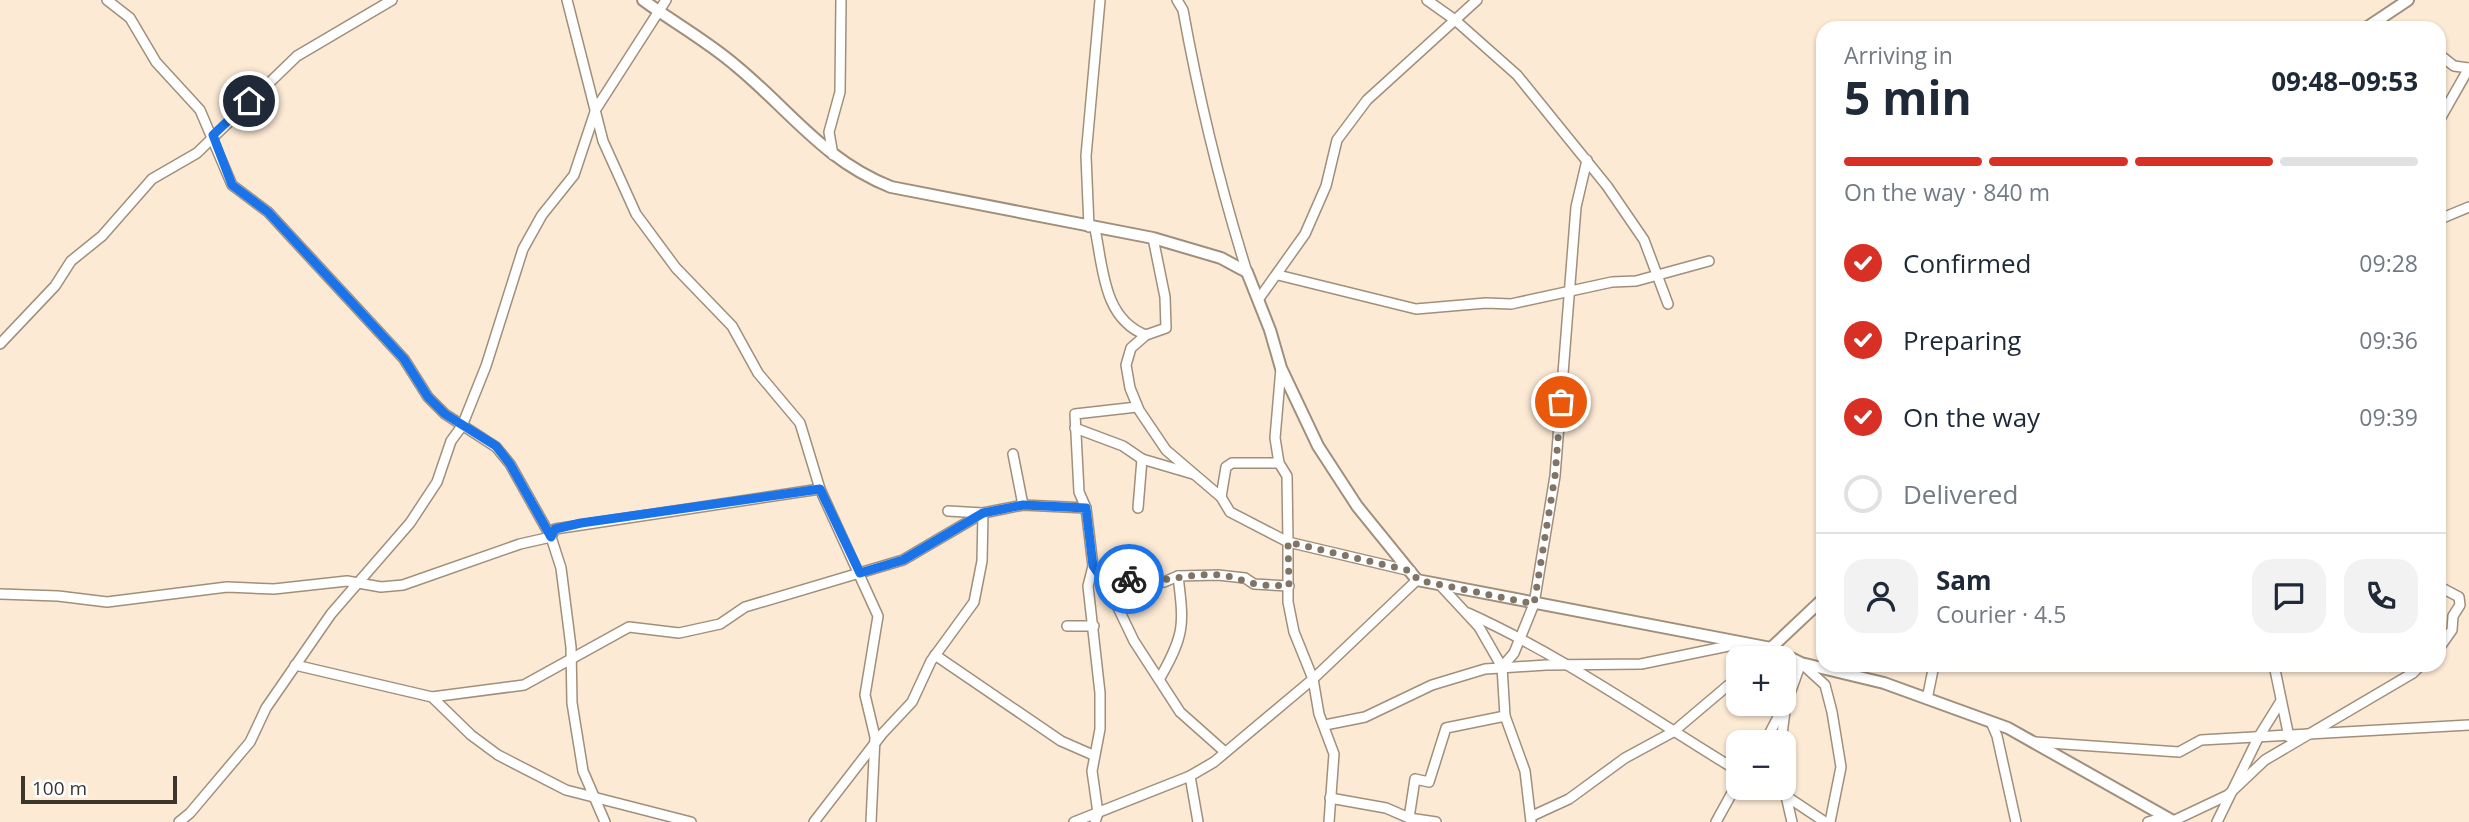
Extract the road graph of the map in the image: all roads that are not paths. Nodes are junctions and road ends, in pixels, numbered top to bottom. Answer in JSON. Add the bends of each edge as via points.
{"nodes":[{"id":1,"x":107,"y":0,"type":"edge"},
{"id":2,"x":392,"y":0,"type":"edge"},
{"id":3,"x":567,"y":0,"type":"edge"},
{"id":4,"x":643,"y":0,"type":"edge"},
{"id":5,"x":666,"y":0,"type":"edge"},
{"id":6,"x":841,"y":0,"type":"edge"},
{"id":7,"x":1100,"y":0,"type":"edge"},
{"id":8,"x":1177,"y":0,"type":"edge"},
{"id":9,"x":1427,"y":0,"type":"edge"},
{"id":10,"x":1477,"y":0,"type":"edge"},
{"id":11,"x":2408,"y":0,"type":"edge"},
{"id":12,"x":659,"y":11,"type":"junction"},
{"id":13,"x":1455,"y":20,"type":"junction"},
{"id":14,"x":2381,"y":21,"type":"edge"},
{"id":15,"x":2446,"y":60,"type":"edge"},
{"id":16,"x":2454,"y":66,"type":"junction"},
{"id":17,"x":2469,"y":68,"type":"edge"},
{"id":18,"x":2456,"y":86,"type":"junction"},
{"id":19,"x":2446,"y":107,"type":"edge"},
{"id":20,"x":596,"y":109,"type":"junction"},
{"id":21,"x":213,"y":135,"type":"junction"},
{"id":22,"x":833,"y":155,"type":"junction"},
{"id":23,"x":1587,"y":160,"type":"junction"},
{"id":24,"x":2469,"y":207,"type":"edge"},
{"id":25,"x":2446,"y":217,"type":"edge"},
{"id":26,"x":1092,"y":228,"type":"junction"},
{"id":27,"x":1153,"y":238,"type":"junction"},
{"id":28,"x":1709,"y":261,"type":"dead end"},
{"id":29,"x":1247,"y":272,"type":"junction"},
{"id":30,"x":1278,"y":275,"type":"junction"},
{"id":31,"x":1659,"y":275,"type":"junction"},
{"id":32,"x":1570,"y":290,"type":"junction"},
{"id":33,"x":1258,"y":300,"type":"junction"},
{"id":34,"x":1668,"y":304,"type":"dead end"},
{"id":35,"x":1146,"y":335,"type":"junction"},
{"id":36,"x":0,"y":344,"type":"edge"},
{"id":37,"x":1281,"y":368,"type":"junction"},
{"id":38,"x":1137,"y":407,"type":"junction"},
{"id":39,"x":462,"y":426,"type":"junction"},
{"id":40,"x":1075,"y":428,"type":"junction"},
{"id":41,"x":1013,"y":454,"type":"dead end"},
{"id":42,"x":1142,"y":459,"type":"junction"},
{"id":43,"x":1279,"y":463,"type":"junction"},
{"id":44,"x":1200,"y":477,"type":"junction"},
{"id":45,"x":820,"y":489,"type":"junction"},
{"id":46,"x":1221,"y":497,"type":"junction"},
{"id":47,"x":1023,"y":505,"type":"junction"},
{"id":48,"x":1086,"y":508,"type":"junction"},
{"id":49,"x":1138,"y":508,"type":"dead end"},
{"id":50,"x":948,"y":511,"type":"dead end"},
{"id":51,"x":983,"y":513,"type":"junction"},
{"id":52,"x":551,"y":537,"type":"junction"},
{"id":53,"x":1288,"y":542,"type":"junction"},
{"id":54,"x":1093,"y":566,"type":"junction"},
{"id":55,"x":860,"y":573,"type":"junction"},
{"id":56,"x":1414,"y":575,"type":"junction"},
{"id":57,"x":1178,"y":576,"type":"junction"},
{"id":58,"x":358,"y":582,"type":"junction"},
{"id":59,"x":1440,"y":585,"type":"junction"},
{"id":60,"x":1289,"y":586,"type":"junction"},
{"id":61,"x":1108,"y":587,"type":"junction"},
{"id":62,"x":2446,"y":590,"type":"edge"},
{"id":63,"x":0,"y":594,"type":"edge"},
{"id":64,"x":1534,"y":604,"type":"junction"},
{"id":65,"x":1816,"y":606,"type":"edge"},
{"id":66,"x":1468,"y":613,"type":"junction"},
{"id":67,"x":1094,"y":625,"type":"junction"},
{"id":68,"x":1067,"y":626,"type":"dead end"},
{"id":69,"x":2446,"y":638,"type":"edge"},
{"id":70,"x":1520,"y":640,"type":"junction"},
{"id":71,"x":1745,"y":642,"type":"junction"},
{"id":72,"x":1763,"y":646,"type":"edge"},
{"id":73,"x":1774,"y":646,"type":"edge"},
{"id":74,"x":935,"y":655,"type":"junction"},
{"id":75,"x":572,"y":660,"type":"junction"},
{"id":76,"x":1796,"y":660,"type":"edge"},
{"id":77,"x":1801,"y":663,"type":"junction"},
{"id":78,"x":295,"y":665,"type":"junction"},
{"id":79,"x":1573,"y":666,"type":"junction"},
{"id":80,"x":1502,"y":667,"type":"junction"},
{"id":81,"x":1816,"y":667,"type":"edge"},
{"id":82,"x":1838,"y":672,"type":"edge"},
{"id":83,"x":1933,"y":672,"type":"edge"},
{"id":84,"x":2275,"y":672,"type":"edge"},
{"id":85,"x":2414,"y":672,"type":"edge"},
{"id":86,"x":1796,"y":677,"type":"edge"},
{"id":87,"x":1160,"y":678,"type":"junction"},
{"id":88,"x":1313,"y":679,"type":"junction"},
{"id":89,"x":1726,"y":687,"type":"edge"},
{"id":90,"x":432,"y":697,"type":"junction"},
{"id":91,"x":1927,"y":699,"type":"junction"},
{"id":92,"x":2281,"y":701,"type":"junction"},
{"id":93,"x":1505,"y":716,"type":"junction"},
{"id":94,"x":1991,"y":722,"type":"junction"},
{"id":95,"x":1325,"y":725,"type":"junction"},
{"id":96,"x":2469,"y":725,"type":"edge"},
{"id":97,"x":1673,"y":732,"type":"junction"},
{"id":98,"x":2308,"y":733,"type":"junction"},
{"id":99,"x":2289,"y":737,"type":"junction"},
{"id":100,"x":2258,"y":738,"type":"junction"},
{"id":101,"x":875,"y":742,"type":"junction"},
{"id":102,"x":2035,"y":742,"type":"junction"},
{"id":103,"x":1225,"y":752,"type":"junction"},
{"id":104,"x":1093,"y":755,"type":"junction"},
{"id":105,"x":1726,"y":764,"type":"edge"},
{"id":106,"x":1190,"y":776,"type":"junction"},
{"id":107,"x":2228,"y":795,"type":"junction"},
{"id":108,"x":593,"y":796,"type":"junction"},
{"id":109,"x":1330,"y":798,"type":"junction"},
{"id":110,"x":1796,"y":798,"type":"edge"},
{"id":111,"x":1728,"y":800,"type":"edge"},
{"id":112,"x":1787,"y":800,"type":"edge"},
{"id":113,"x":1096,"y":817,"type":"edge"},
{"id":114,"x":1409,"y":818,"type":"junction"},
{"id":115,"x":1531,"y":819,"type":"edge"},
{"id":116,"x":2171,"y":820,"type":"edge"},
{"id":117,"x":179,"y":822,"type":"edge"},
{"id":118,"x":604,"y":822,"type":"edge"},
{"id":119,"x":691,"y":822,"type":"edge"},
{"id":120,"x":814,"y":822,"type":"edge"},
{"id":121,"x":871,"y":822,"type":"edge"},
{"id":122,"x":1074,"y":822,"type":"edge"},
{"id":123,"x":1198,"y":822,"type":"edge"},
{"id":124,"x":1329,"y":822,"type":"edge"},
{"id":125,"x":1436,"y":822,"type":"edge"},
{"id":126,"x":1716,"y":822,"type":"edge"},
{"id":127,"x":1792,"y":822,"type":"edge"},
{"id":128,"x":1825,"y":822,"type":"edge"},
{"id":129,"x":1830,"y":822,"type":"edge"},
{"id":130,"x":2016,"y":822,"type":"edge"},
{"id":131,"x":2148,"y":822,"type":"edge"},
{"id":132,"x":2217,"y":822,"type":"edge"}],
"edges":[{"from":1,"to":21,"type":"street","via":[[130,18],[156,62],[200,110]]},
{"from":2,"to":21,"type":"street","via":[[297,56]]},
{"from":3,"to":20,"type":"street"},
{"from":4,"to":12,"type":"street"},
{"from":5,"to":12,"type":"street"},
{"from":6,"to":22,"type":"street","via":[[840,92],[829,132]]},
{"from":7,"to":26,"type":"street","via":[[1086,156]]},
{"from":8,"to":29,"type":"street","via":[[1183,10],[1201,110]]},
{"from":9,"to":13,"type":"street"},
{"from":10,"to":13,"type":"street"},
{"from":11,"to":14,"type":"street"},
{"from":12,"to":20,"type":"street"},
{"from":12,"to":22,"type":"street","via":[[735,65]]},
{"from":13,"to":23,"type":"street","via":[[1517,75]]},
{"from":13,"to":30,"type":"street","via":[[1367,100],[1337,141],[1321,198],[1305,234]]},
{"from":15,"to":16,"type":"street"},
{"from":16,"to":17,"type":"street"},
{"from":16,"to":18,"type":"street"},
{"from":17,"to":18,"type":"street"},
{"from":18,"to":19,"type":"street"},
{"from":20,"to":39,"type":"street","via":[[574,175],[541,215],[523,249],[498,333]]},
{"from":20,"to":45,"type":"street","via":[[611,163],[636,215],[676,268],[732,326],[758,373],[800,423]]},
{"from":21,"to":36,"type":"street","via":[[197,153],[152,179],[136,194]]},
{"from":21,"to":39,"type":"street","via":[[232,185],[268,212],[404,359],[428,397]]},
{"from":22,"to":26,"type":"street","via":[[850,169],[891,187]]},
{"from":23,"to":31,"type":"street","via":[[1629,215]]},
{"from":23,"to":32,"type":"street","via":[[1576,207]]},
{"from":24,"to":25,"type":"street"},
{"from":26,"to":27,"type":"street"},
{"from":26,"to":35,"type":"street","via":[[1110,305]]},
{"from":27,"to":29,"type":"street","via":[[1221,258]]},
{"from":27,"to":35,"type":"street","via":[[1166,298],[1166,328]]},
{"from":28,"to":31,"type":"street"},
{"from":29,"to":33,"type":"street"},
{"from":30,"to":32,"type":"street","via":[[1416,309],[1511,304]]},
{"from":30,"to":33,"type":"street"},
{"from":31,"to":32,"type":"street"},
{"from":31,"to":34,"type":"street"},
{"from":32,"to":64,"type":"street","via":[[1555,476]]},
{"from":33,"to":37,"type":"street"},
{"from":35,"to":38,"type":"street","via":[[1131,348],[1126,365]]},
{"from":37,"to":43,"type":"street","via":[[1275,424]]},
{"from":37,"to":56,"type":"street","via":[[1325,456],[1357,506]]},
{"from":38,"to":40,"type":"street","via":[[1075,414]]},
{"from":38,"to":44,"type":"street","via":[[1166,450]]},
{"from":39,"to":52,"type":"street","via":[[496,446]]},
{"from":39,"to":58,"type":"street","via":[[451,441],[436,482],[410,523]]},
{"from":40,"to":42,"type":"street","via":[[1123,446]]},
{"from":40,"to":48,"type":"street","via":[[1079,492]]},
{"from":41,"to":47,"type":"street"},
{"from":42,"to":44,"type":"street"},
{"from":42,"to":49,"type":"street"},
{"from":43,"to":46,"type":"street","via":[[1232,463],[1226,467]]},
{"from":43,"to":53,"type":"street","via":[[1287,476]]},
{"from":44,"to":46,"type":"street"},
{"from":45,"to":52,"type":"street","via":[[581,523],[555,529]]},
{"from":45,"to":55,"type":"street"},
{"from":46,"to":53,"type":"street","via":[[1230,512]]},
{"from":47,"to":48,"type":"street"},
{"from":47,"to":51,"type":"street"},
{"from":48,"to":54,"type":"street"},
{"from":50,"to":51,"type":"street"},
{"from":51,"to":55,"type":"street","via":[[903,560]]},
{"from":51,"to":74,"type":"street","via":[[982,561],[974,602]]},
{"from":52,"to":58,"type":"street","via":[[403,585]]},
{"from":52,"to":75,"type":"street","via":[[561,568]]},
{"from":53,"to":56,"type":"street"},
{"from":53,"to":60,"type":"street"},
{"from":54,"to":61,"type":"street"},
{"from":54,"to":67,"type":"street","via":[[1088,586]]},
{"from":55,"to":75,"type":"street","via":[[745,607],[720,624],[679,633],[629,627]]},
{"from":55,"to":101,"type":"street","via":[[878,616],[865,695]]},
{"from":56,"to":59,"type":"street"},
{"from":56,"to":88,"type":"street"},
{"from":57,"to":60,"type":"street","via":[[1219,575]]},
{"from":57,"to":61,"type":"street","via":[[1164,582],[1119,578]]},
{"from":57,"to":87,"type":"street","via":[[1184,624]]},
{"from":58,"to":63,"type":"street","via":[[274,589],[227,587],[107,602]]},
{"from":58,"to":78,"type":"street"},
{"from":59,"to":64,"type":"street"},
{"from":59,"to":66,"type":"street"},
{"from":60,"to":88,"type":"street","via":[[1294,632]]},
{"from":61,"to":87,"type":"street","via":[[1121,618]]},
{"from":62,"to":69,"type":"street","via":[[2459,597],[2460,605]]},
{"from":64,"to":70,"type":"street"},
{"from":64,"to":71,"type":"street"},
{"from":65,"to":73,"type":"street"},
{"from":66,"to":70,"type":"street"},
{"from":66,"to":80,"type":"street"},
{"from":67,"to":68,"type":"street"},
{"from":67,"to":104,"type":"street","via":[[1100,729]]},
{"from":70,"to":79,"type":"street"},
{"from":70,"to":80,"type":"street"},
{"from":71,"to":72,"type":"street"},
{"from":71,"to":79,"type":"street","via":[[1641,664]]},
{"from":74,"to":101,"type":"street","via":[[912,702]]},
{"from":74,"to":104,"type":"street","via":[[1061,741]]},
{"from":75,"to":90,"type":"street","via":[[524,685]]},
{"from":75,"to":108,"type":"street","via":[[572,703],[583,771]]},
{"from":76,"to":77,"type":"street"},
{"from":77,"to":81,"type":"street"},
{"from":77,"to":86,"type":"street"},
{"from":77,"to":129,"type":"street","via":[[1825,685],[1832,712],[1841,767]]},
{"from":78,"to":90,"type":"street"},
{"from":78,"to":117,"type":"street","via":[[254,728],[250,742]]},
{"from":79,"to":80,"type":"street"},
{"from":79,"to":97,"type":"street"},
{"from":80,"to":93,"type":"street"},
{"from":80,"to":95,"type":"street","via":[[1432,685],[1365,717]]},
{"from":82,"to":91,"type":"street"},
{"from":83,"to":91,"type":"street"},
{"from":84,"to":92,"type":"street"},
{"from":85,"to":98,"type":"street"},
{"from":87,"to":103,"type":"street","via":[[1180,712]]},
{"from":88,"to":95,"type":"street"},
{"from":88,"to":103,"type":"street"},
{"from":89,"to":97,"type":"street"},
{"from":90,"to":108,"type":"street","via":[[498,755],[566,790]]},
{"from":91,"to":94,"type":"street"},
{"from":92,"to":99,"type":"street"},
{"from":92,"to":100,"type":"street"},
{"from":93,"to":114,"type":"street","via":[[1446,728],[1429,782],[1415,779]]},
{"from":93,"to":115,"type":"street","via":[[1522,759]]},
{"from":94,"to":102,"type":"street"},
{"from":94,"to":130,"type":"street"},
{"from":95,"to":109,"type":"street","via":[[1334,754]]},
{"from":96,"to":98,"type":"street"},
{"from":97,"to":105,"type":"street"},
{"from":97,"to":115,"type":"street"},
{"from":98,"to":99,"type":"street"},
{"from":98,"to":107,"type":"street","via":[[2265,760]]},
{"from":99,"to":100,"type":"street"},
{"from":100,"to":102,"type":"street","via":[[2201,740],[2179,752]]},
{"from":100,"to":107,"type":"street"},
{"from":101,"to":120,"type":"street"},
{"from":101,"to":121,"type":"street"},
{"from":102,"to":116,"type":"street"},
{"from":103,"to":106,"type":"street"},
{"from":104,"to":113,"type":"street"},
{"from":106,"to":113,"type":"street"},
{"from":106,"to":123,"type":"street"},
{"from":107,"to":116,"type":"street"},
{"from":107,"to":132,"type":"street"},
{"from":108,"to":118,"type":"street"},
{"from":108,"to":119,"type":"street"},
{"from":109,"to":114,"type":"street","via":[[1386,808]]},
{"from":109,"to":124,"type":"street"},
{"from":110,"to":128,"type":"street"},
{"from":111,"to":126,"type":"street"},
{"from":112,"to":127,"type":"street"},
{"from":113,"to":122,"type":"street"},
{"from":114,"to":125,"type":"street"},
{"from":116,"to":131,"type":"street"}]}
